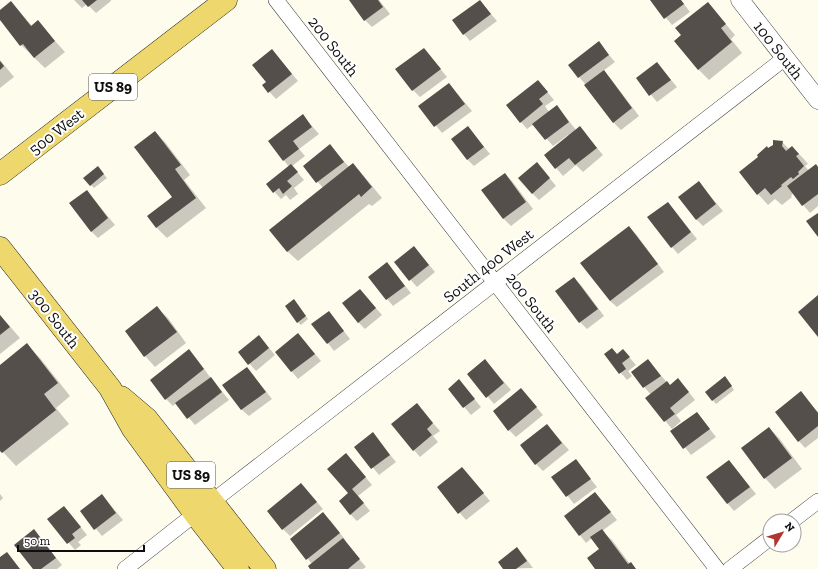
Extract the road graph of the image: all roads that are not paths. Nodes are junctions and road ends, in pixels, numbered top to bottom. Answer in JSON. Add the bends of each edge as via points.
{"nodes":[{"id":1,"x":226,"y":0,"type":"edge"},
{"id":2,"x":276,"y":0,"type":"edge"},
{"id":3,"x":740,"y":0,"type":"edge"},
{"id":4,"x":785,"y":58,"type":"junction"},
{"id":5,"x":818,"y":100,"type":"edge"},
{"id":6,"x":0,"y":174,"type":"edge"},
{"id":7,"x":0,"y":248,"type":"edge"},
{"id":8,"x":495,"y":283,"type":"junction"},
{"id":9,"x":110,"y":388,"type":"junction"},
{"id":10,"x":213,"y":501,"type":"junction"},
{"id":11,"x":818,"y":501,"type":"edge"},
{"id":12,"x":802,"y":513,"type":"edge"},
{"id":13,"x":196,"y":514,"type":"junction"},
{"id":14,"x":762,"y":544,"type":"edge"},
{"id":15,"x":125,"y":569,"type":"edge"},
{"id":16,"x":238,"y":569,"type":"edge"},
{"id":17,"x":265,"y":569,"type":"edge"},
{"id":18,"x":717,"y":569,"type":"edge"},
{"id":19,"x":730,"y":569,"type":"edge"}],
"edges":[{"from":1,"to":6,"type":"main road","name":"500 West","number":"US 89"},
{"from":2,"to":8,"type":"street","name":"200 South"},
{"from":3,"to":4,"type":"street","name":"100 South"},
{"from":4,"to":5,"type":"street","name":"100 South"},
{"from":4,"to":8,"type":"street","name":"South 400 West"},
{"from":7,"to":9,"type":"main road","name":"300 South","number":"US 89"},
{"from":8,"to":10,"type":"street","name":"South 400 West"},
{"from":8,"to":18,"type":"street","name":"200 South"},
{"from":9,"to":10,"type":"main road","name":"300 South","number":"US 89","via":[[148,419]]},
{"from":9,"to":13,"type":"main road","name":"300 South","number":"US 89","via":[[133,429]]},
{"from":10,"to":17,"type":"main road","name":"300 South","number":"US 89"},
{"from":11,"to":12,"type":"street"},
{"from":13,"to":15,"type":"street"},
{"from":13,"to":16,"type":"main road","name":"300 South","number":"US 89"},
{"from":14,"to":19,"type":"street"}]}
